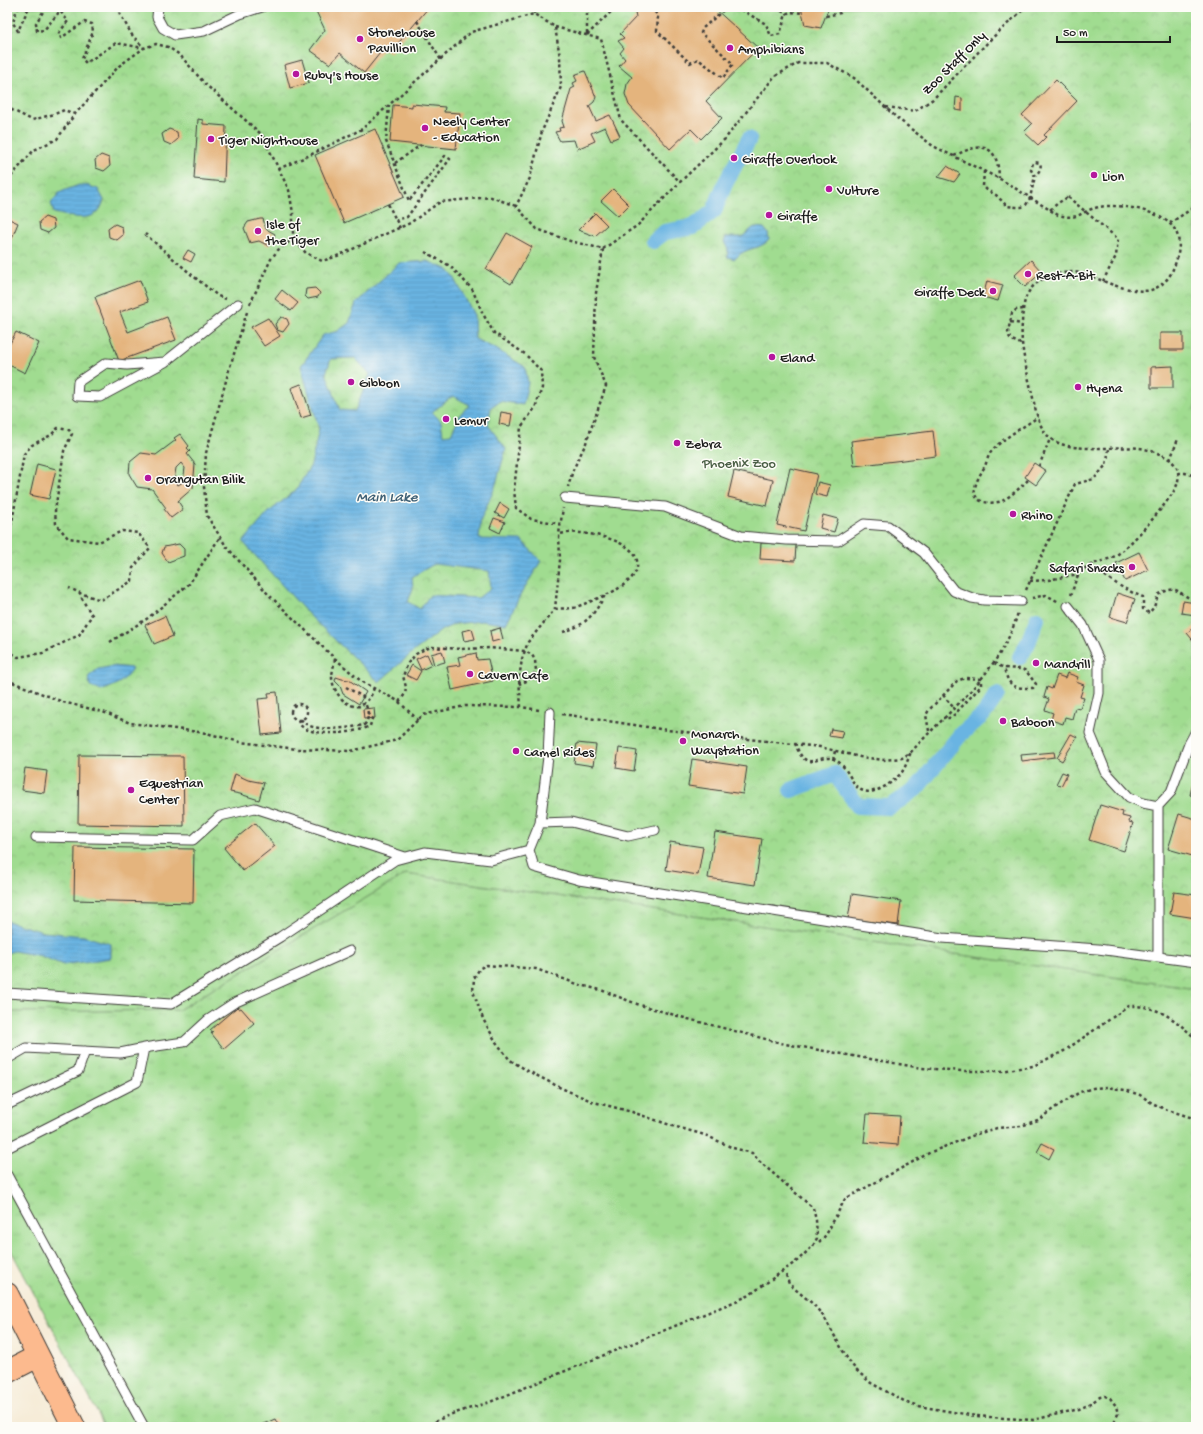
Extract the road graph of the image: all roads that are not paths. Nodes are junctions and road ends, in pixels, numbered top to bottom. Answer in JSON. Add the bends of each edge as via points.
{"nodes":[{"id":1,"x":158,"y":7,"type":"edge"},
{"id":2,"x":262,"y":7,"type":"edge"},
{"id":3,"x":238,"y":304,"type":"road end"},
{"id":4,"x":165,"y":362,"type":"junction"},
{"id":5,"x":565,"y":498,"type":"road end"},
{"id":6,"x":1021,"y":601,"type":"road end"},
{"id":7,"x":1068,"y":606,"type":"road end"},
{"id":8,"x":550,"y":712,"type":"road end"},
{"id":9,"x":1196,"y":730,"type":"edge"},
{"id":10,"x":1158,"y":806,"type":"junction"},
{"id":11,"x":540,"y":823,"type":"junction"},
{"id":12,"x":655,"y":830,"type":"dead end"},
{"id":13,"x":36,"y":837,"type":"dead end"},
{"id":14,"x":529,"y":850,"type":"junction"},
{"id":15,"x":406,"y":857,"type":"junction"},
{"id":16,"x":350,"y":950,"type":"dead end"},
{"id":17,"x":1158,"y":956,"type":"junction"},
{"id":18,"x":1196,"y":962,"type":"edge"},
{"id":19,"x":7,"y":993,"type":"edge"},
{"id":20,"x":144,"y":1048,"type":"junction"},
{"id":21,"x":85,"y":1051,"type":"junction"},
{"id":22,"x":7,"y":1059,"type":"edge"},
{"id":23,"x":7,"y":1105,"type":"edge"},
{"id":24,"x":7,"y":1148,"type":"edge"},
{"id":25,"x":7,"y":1175,"type":"edge"},
{"id":26,"x":7,"y":1294,"type":"edge"},
{"id":27,"x":38,"y":1356,"type":"junction"},
{"id":28,"x":7,"y":1372,"type":"edge"},
{"id":29,"x":74,"y":1427,"type":"edge"},
{"id":30,"x":144,"y":1427,"type":"edge"}],
"edges":[{"from":1,"to":2,"type":"lane","via":[[157,17],[163,28],[175,34],[204,32],[240,14]]},
{"from":3,"to":4,"type":"lane"},
{"from":4,"to":4,"type":"lane","via":[[127,365],[106,363],[78,382],[77,396],[100,397]]},
{"from":5,"to":6,"type":"lane","via":[[665,507],[741,536],[787,540],[838,541],[864,524],[888,526],[924,553],[954,591],[984,600]]},
{"from":7,"to":10,"type":"lane","via":[[1083,625],[1099,660],[1099,693],[1090,733],[1106,772],[1129,797]]},
{"from":8,"to":11,"type":"lane","via":[[548,757]]},
{"from":9,"to":10,"type":"lane","via":[[1170,792]]},
{"from":10,"to":17,"type":"lane"},
{"from":11,"to":12,"type":"lane","via":[[571,822],[628,836]]},
{"from":11,"to":14,"type":"lane"},
{"from":13,"to":15,"type":"lane","via":[[193,840],[220,816],[255,808]]},
{"from":14,"to":15,"type":"lane","via":[[491,860],[425,852]]},
{"from":14,"to":17,"type":"lane","via":[[534,867],[579,880],[942,938]]},
{"from":15,"to":19,"type":"lane","via":[[396,860],[280,937],[171,1004]]},
{"from":16,"to":20,"type":"lane","via":[[234,1003],[208,1020],[184,1042]]},
{"from":17,"to":18,"type":"lane"},
{"from":20,"to":21,"type":"lane","via":[[120,1053]]},
{"from":20,"to":24,"type":"lane","via":[[137,1082]]},
{"from":21,"to":22,"type":"lane","via":[[26,1048]]},
{"from":21,"to":23,"type":"lane","via":[[78,1071]]},
{"from":25,"to":30,"type":"lane"},
{"from":26,"to":27,"type":"main road"},
{"from":27,"to":28,"type":"main road"},
{"from":27,"to":29,"type":"main road"}]}
